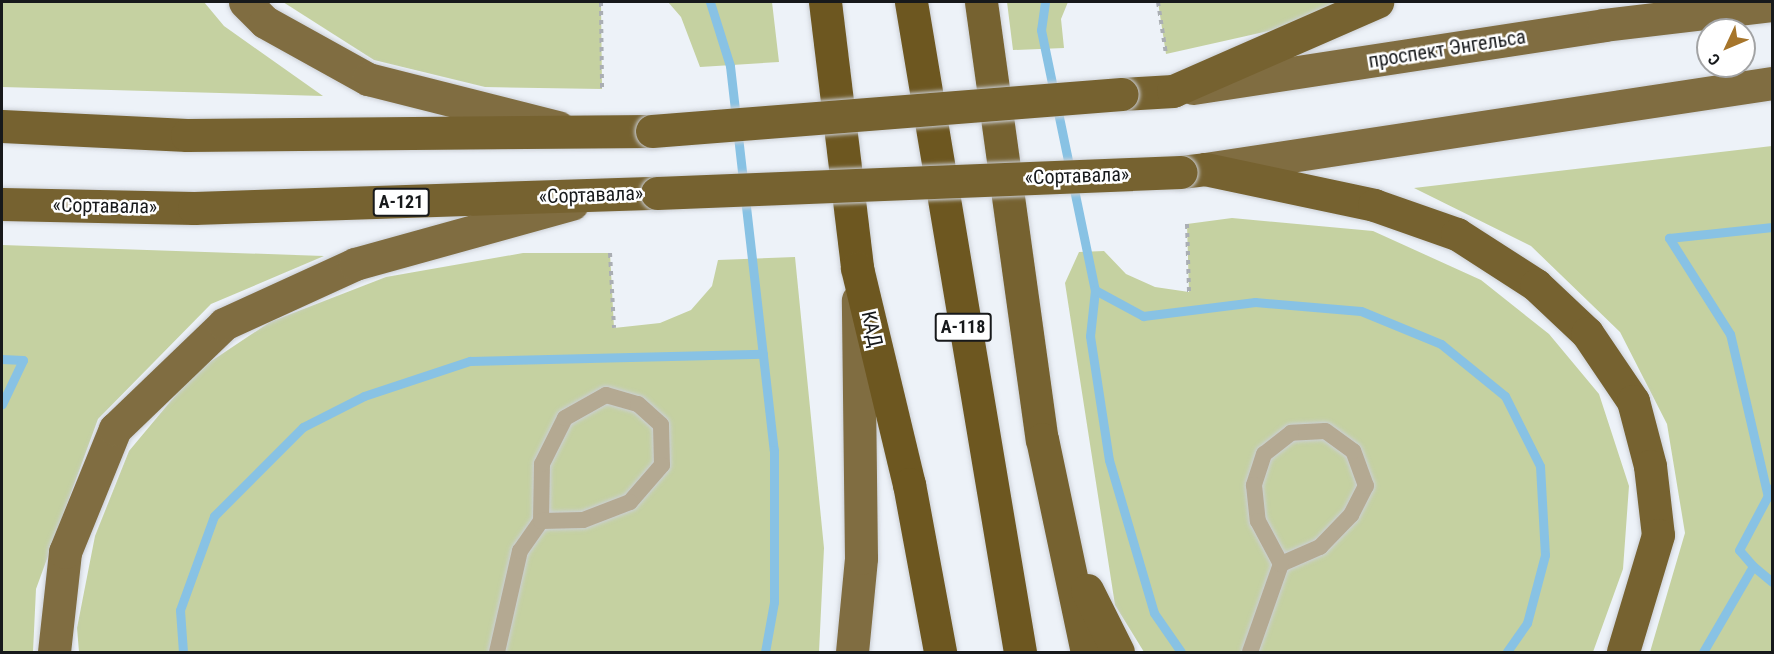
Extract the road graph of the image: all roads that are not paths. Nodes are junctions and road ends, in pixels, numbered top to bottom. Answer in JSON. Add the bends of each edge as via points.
{"nodes":[{"id":1,"x":245,"y":2,"type":"edge"},
{"id":2,"x":825,"y":2,"type":"edge"},
{"id":3,"x":911,"y":2,"type":"edge"},
{"id":4,"x":981,"y":2,"type":"edge"},
{"id":5,"x":1377,"y":2,"type":"edge"},
{"id":6,"x":1773,"y":5,"type":"edge"},
{"id":7,"x":1773,"y":83,"type":"edge"},
{"id":8,"x":1173,"y":91,"type":"junction"},
{"id":9,"x":2,"y":126,"type":"edge"},
{"id":10,"x":583,"y":134,"type":"junction"},
{"id":11,"x":1193,"y":170,"type":"junction"},
{"id":12,"x":609,"y":195,"type":"junction"},
{"id":13,"x":2,"y":204,"type":"edge"},
{"id":14,"x":857,"y":268,"type":"junction"},
{"id":15,"x":1042,"y":439,"type":"junction"},
{"id":16,"x":541,"y":520,"type":"junction"},
{"id":17,"x":1281,"y":564,"type":"junction"},
{"id":18,"x":54,"y":652,"type":"edge"},
{"id":19,"x":497,"y":652,"type":"edge"},
{"id":20,"x":852,"y":652,"type":"edge"},
{"id":21,"x":940,"y":652,"type":"edge"},
{"id":22,"x":1020,"y":652,"type":"edge"},
{"id":23,"x":1087,"y":652,"type":"edge"},
{"id":24,"x":1118,"y":652,"type":"edge"},
{"id":25,"x":1250,"y":652,"type":"edge"},
{"id":26,"x":1623,"y":652,"type":"edge"}],
"edges":[{"from":1,"to":10,"type":"main road","via":[[265,22],[368,79]]},
{"from":2,"to":14,"type":"highway","name":"КАД"},
{"from":3,"to":22,"type":"highway","number":"А-118"},
{"from":4,"to":15,"type":"highway"},
{"from":5,"to":8,"type":"highway"},
{"from":6,"to":8,"type":"main road","name":"проспект Энгельса","via":[[1592,26]]},
{"from":7,"to":11,"type":"main road"},
{"from":8,"to":10,"type":"highway","name":"проспект Энгельса","bridge":true},
{"from":9,"to":10,"type":"highway","via":[[187,135]]},
{"from":11,"to":12,"type":"highway","name":"«Сортавала»","number":"А-121","bridge":true},
{"from":11,"to":26,"type":"highway","name":"«Сортавала»","via":[[1374,205],[1457,234],[1536,285],[1587,333],[1634,401],[1650,466],[1658,535]]},
{"from":12,"to":13,"type":"highway","name":"«Сортавала»","number":"А-121","via":[[194,208]]},
{"from":12,"to":18,"type":"main road","via":[[476,226],[355,264],[224,324],[115,429],[65,552]]},
{"from":14,"to":20,"type":"main road","via":[[861,558]]},
{"from":14,"to":21,"type":"highway","name":"КАД","via":[[909,484]]},
{"from":15,"to":23,"type":"highway"},
{"from":15,"to":24,"type":"highway","via":[[1090,601]]},
{"from":16,"to":16,"type":"lane","via":[[542,464],[565,418],[606,394],[638,404],[661,425],[662,465],[630,502],[584,520]]},
{"from":16,"to":19,"type":"lane","via":[[520,551]]},
{"from":17,"to":17,"type":"lane","via":[[1320,547],[1351,515],[1366,486],[1353,451],[1325,430],[1291,433],[1264,454],[1254,485],[1258,521]]},
{"from":17,"to":25,"type":"lane"}]}
